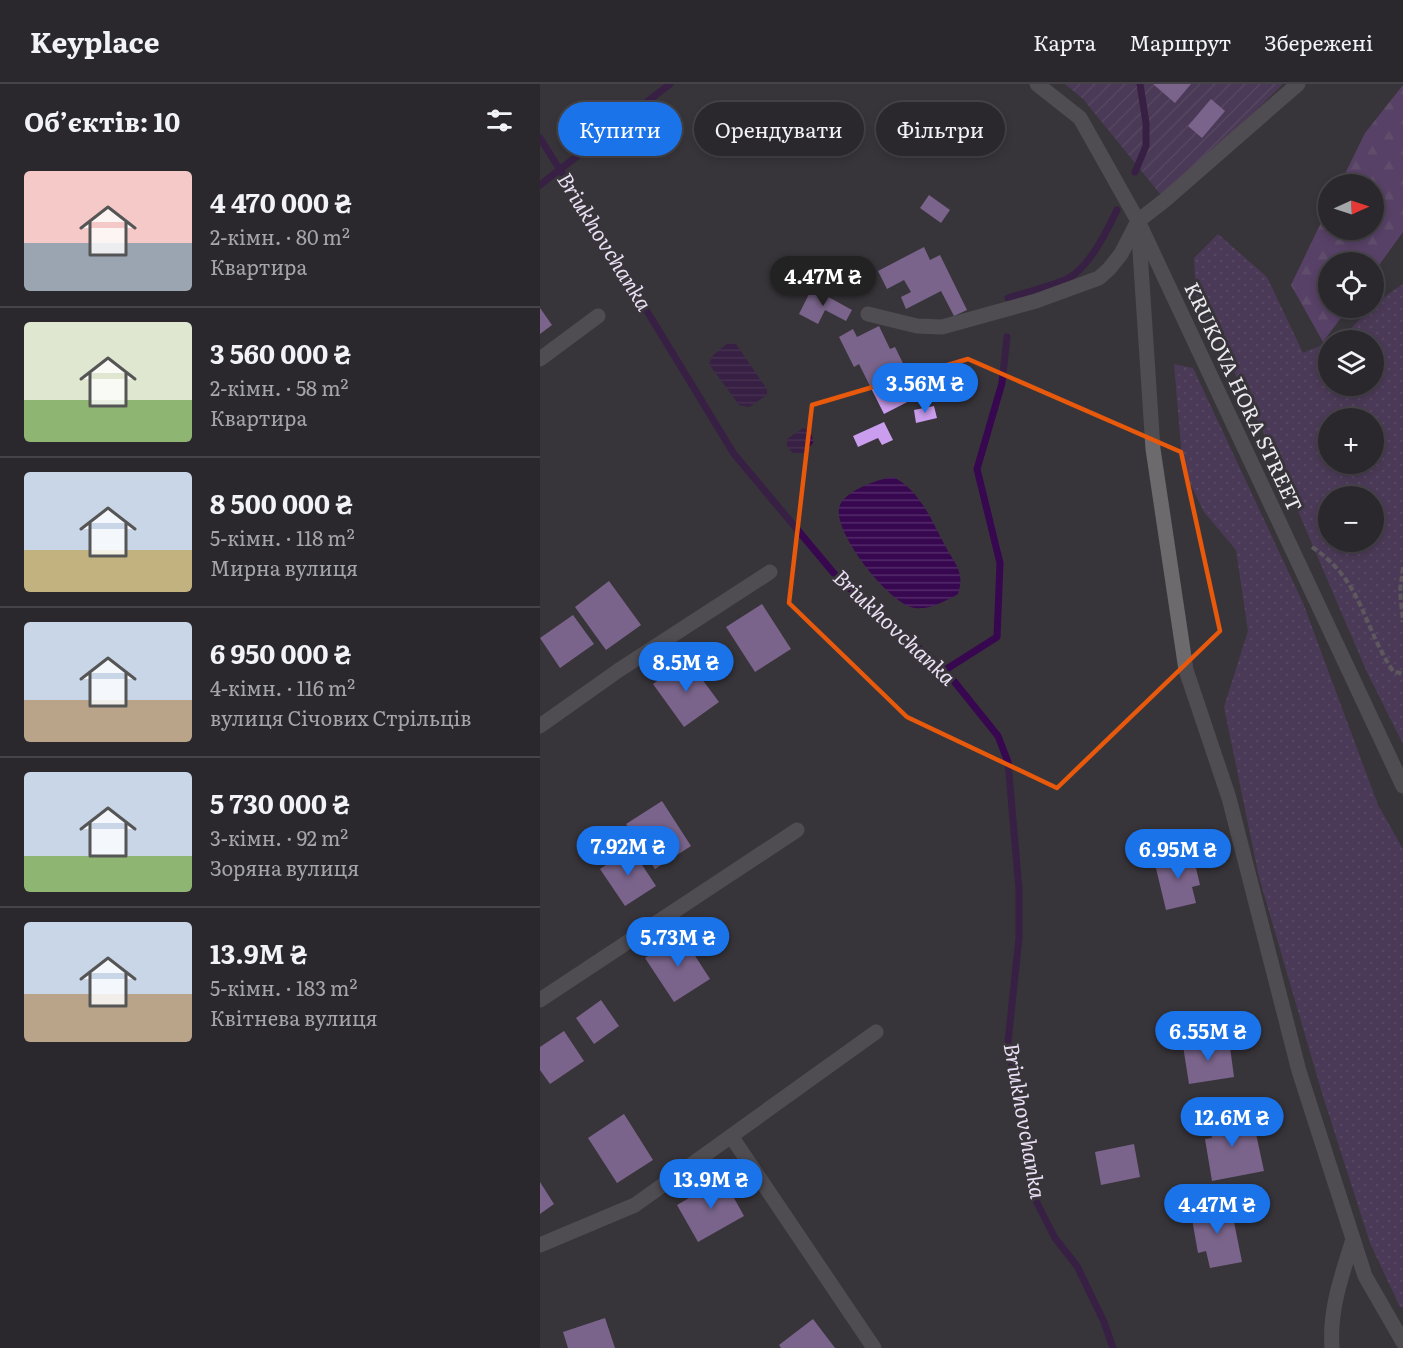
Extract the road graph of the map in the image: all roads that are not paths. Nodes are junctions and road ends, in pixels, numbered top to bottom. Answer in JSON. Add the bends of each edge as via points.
{"nodes":[{"id":1,"x":1037,"y":84,"type":"edge"},
{"id":2,"x":1298,"y":84,"type":"edge"},
{"id":3,"x":1138,"y":221,"type":"junction"},
{"id":4,"x":868,"y":314,"type":"dead end"},
{"id":5,"x":598,"y":316,"type":"dead end"},
{"id":6,"x":540,"y":359,"type":"edge"},
{"id":7,"x":770,"y":572,"type":"dead end"},
{"id":8,"x":540,"y":726,"type":"edge"},
{"id":9,"x":1403,"y":786,"type":"edge"},
{"id":10,"x":797,"y":830,"type":"dead end"},
{"id":11,"x":540,"y":1000,"type":"edge"},
{"id":12,"x":876,"y":1032,"type":"dead end"},
{"id":13,"x":731,"y":1136,"type":"junction"},
{"id":14,"x":1353,"y":1239,"type":"junction"},
{"id":15,"x":540,"y":1245,"type":"edge"},
{"id":16,"x":1403,"y":1342,"type":"edge"},
{"id":17,"x":874,"y":1348,"type":"edge"},
{"id":18,"x":1332,"y":1348,"type":"edge"}],
"edges":[{"from":1,"to":3,"type":"street","name":"KRUKOVA HORA STREET","via":[[1080,118]]},
{"from":2,"to":3,"type":"street"},
{"from":3,"to":4,"type":"street","via":[[1110,269],[1099,278],[1046,297],[942,327],[917,326]]},
{"from":3,"to":9,"type":"street","name":"KRUKOVA HORA STREET"},
{"from":3,"to":14,"type":"street","via":[[1153,449],[1186,670],[1229,798],[1299,1071]]},
{"from":5,"to":6,"type":"street"},
{"from":7,"to":8,"type":"street"},
{"from":10,"to":11,"type":"street"},
{"from":12,"to":13,"type":"street"},
{"from":13,"to":15,"type":"street","via":[[635,1205]]},
{"from":13,"to":17,"type":"street"},
{"from":14,"to":16,"type":"street","via":[[1365,1276]]},
{"from":14,"to":18,"type":"street","via":[[1337,1289],[1330,1326]]}]}
